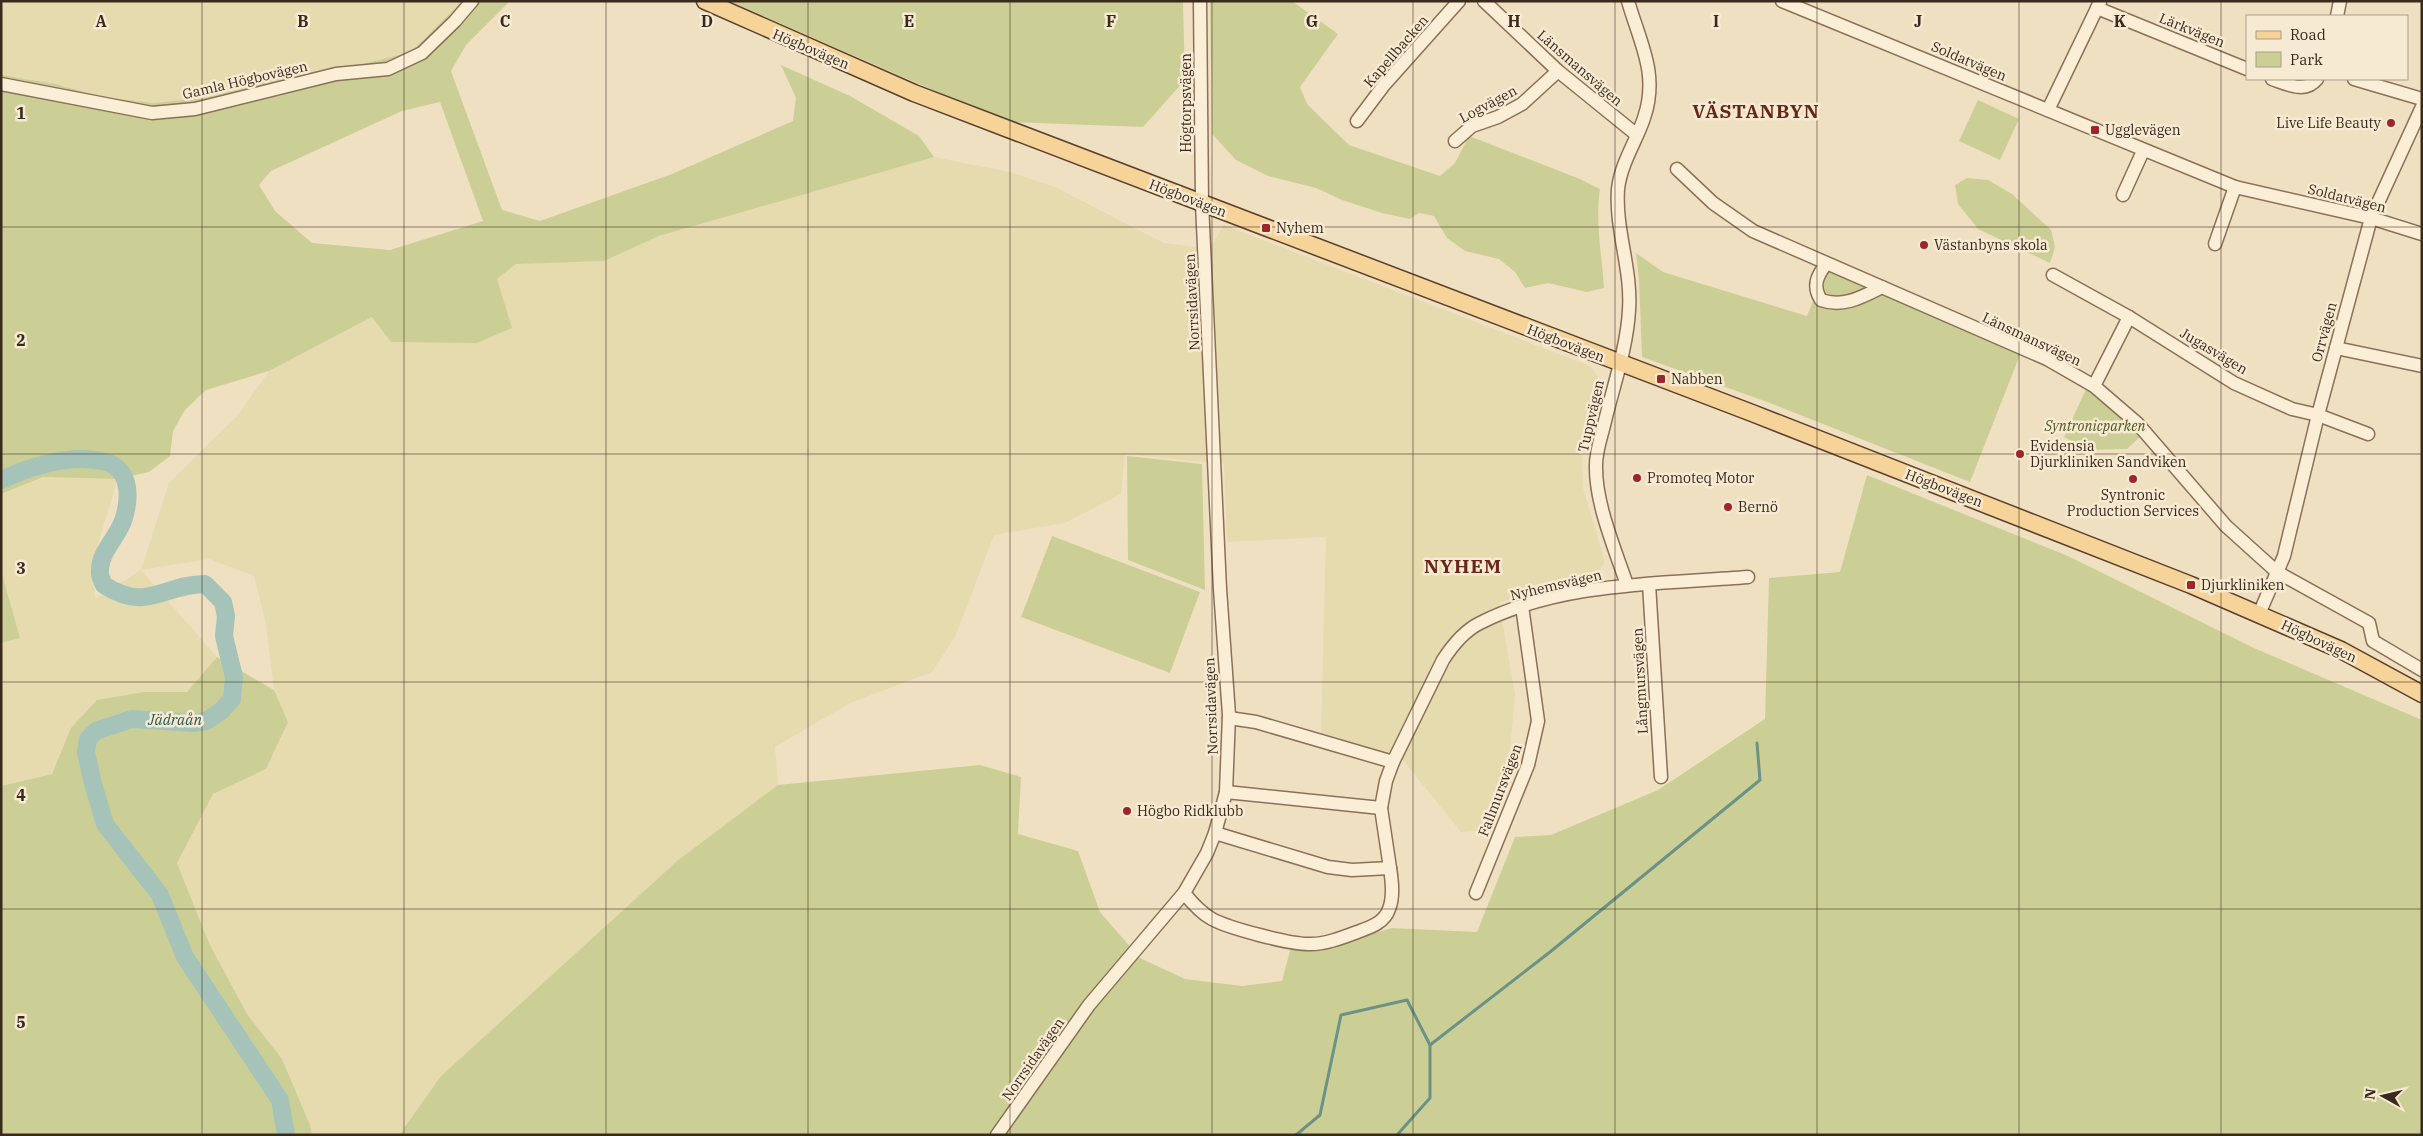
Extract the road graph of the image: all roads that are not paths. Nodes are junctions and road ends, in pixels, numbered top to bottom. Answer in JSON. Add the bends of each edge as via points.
{"nodes":[{"id":1,"x":472,"y":1,"type":"edge"},
{"id":2,"x":705,"y":1,"type":"edge"},
{"id":3,"x":1200,"y":1,"type":"edge"},
{"id":4,"x":1459,"y":1,"type":"edge"},
{"id":5,"x":1484,"y":1,"type":"edge"},
{"id":6,"x":1628,"y":1,"type":"edge"},
{"id":7,"x":1782,"y":1,"type":"edge"},
{"id":8,"x":2340,"y":1,"type":"edge"},
{"id":9,"x":2099,"y":5,"type":"edge"},
{"id":10,"x":2336,"y":15,"type":"edge"},
{"id":11,"x":2246,"y":69,"type":"edge"},
{"id":12,"x":1558,"y":71,"type":"junction"},
{"id":13,"x":2275,"y":80,"type":"edge"},
{"id":14,"x":2316,"y":80,"type":"edge"},
{"id":15,"x":2357,"y":80,"type":"edge"},
{"id":16,"x":1,"y":84,"type":"edge"},
{"id":17,"x":2422,"y":99,"type":"edge"},
{"id":18,"x":2422,"y":107,"type":"edge"},
{"id":19,"x":2048,"y":110,"type":"junction"},
{"id":20,"x":1357,"y":121,"type":"dead end"},
{"id":21,"x":1637,"y":136,"type":"junction"},
{"id":22,"x":1455,"y":141,"type":"dead end"},
{"id":23,"x":2143,"y":151,"type":"junction"},
{"id":24,"x":1677,"y":169,"type":"dead end"},
{"id":25,"x":2235,"y":187,"type":"junction"},
{"id":26,"x":2123,"y":195,"type":"dead end"},
{"id":27,"x":1202,"y":204,"type":"junction"},
{"id":28,"x":2371,"y":218,"type":"junction"},
{"id":29,"x":2422,"y":234,"type":"edge"},
{"id":30,"x":2215,"y":244,"type":"dead end"},
{"id":31,"x":1826,"y":264,"type":"junction"},
{"id":32,"x":2053,"y":275,"type":"dead end"},
{"id":33,"x":1882,"y":288,"type":"junction"},
{"id":34,"x":2129,"y":317,"type":"junction"},
{"id":35,"x":2336,"y":348,"type":"junction"},
{"id":36,"x":1619,"y":364,"type":"junction"},
{"id":37,"x":2422,"y":366,"type":"edge"},
{"id":38,"x":2094,"y":386,"type":"junction"},
{"id":39,"x":2318,"y":415,"type":"junction"},
{"id":40,"x":2368,"y":434,"type":"dead end"},
{"id":41,"x":2277,"y":572,"type":"junction"},
{"id":42,"x":1748,"y":577,"type":"dead end"},
{"id":43,"x":1649,"y":584,"type":"junction"},
{"id":44,"x":1627,"y":585,"type":"junction"},
{"id":45,"x":1522,"y":606,"type":"junction"},
{"id":46,"x":2259,"y":614,"type":"junction"},
{"id":47,"x":2422,"y":670,"type":"edge"},
{"id":48,"x":2422,"y":694,"type":"edge"},
{"id":49,"x":1229,"y":718,"type":"junction"},
{"id":50,"x":1393,"y":762,"type":"junction"},
{"id":51,"x":1662,"y":777,"type":"dead end"},
{"id":52,"x":1226,"y":792,"type":"junction"},
{"id":53,"x":1381,"y":808,"type":"junction"},
{"id":54,"x":1215,"y":833,"type":"junction"},
{"id":55,"x":1390,"y":868,"type":"junction"},
{"id":56,"x":1184,"y":893,"type":"junction"},
{"id":57,"x":1476,"y":893,"type":"dead end"},
{"id":58,"x":997,"y":1135,"type":"edge"}],
"edges":[{"from":1,"to":16,"type":"street","name":"Gamla Högbovägen","via":[[422,53],[388,69],[336,74],[195,109],[152,113]]},
{"from":2,"to":27,"type":"main road","name":"Högbovägen","via":[[914,93]]},
{"from":3,"to":27,"type":"street","name":"Högtorpsvägen"},
{"from":4,"to":20,"type":"street","name":"Kapellbacken","via":[[1384,85]]},
{"from":5,"to":12,"type":"street","name":"Länsmansvägen"},
{"from":6,"to":21,"type":"street","name":"Tuppvägen","via":[[1647,56],[1651,80],[1648,105]]},
{"from":7,"to":19,"type":"street","name":"Soldatvägen"},
{"from":8,"to":10,"type":"street"},
{"from":9,"to":11,"type":"street","name":"Lärkvägen"},
{"from":9,"to":19,"type":"street"},
{"from":12,"to":21,"type":"street","name":"Länsmansvägen"},
{"from":12,"to":22,"type":"street","name":"Logvägen","via":[[1522,104],[1472,126]]},
{"from":13,"to":14,"type":"street","via":[[2305,87]]},
{"from":15,"to":17,"type":"street"},
{"from":18,"to":28,"type":"street","name":"Orrvägen"},
{"from":19,"to":23,"type":"street","name":"Soldatvägen"},
{"from":21,"to":36,"type":"street","name":"Tuppvägen","via":[[1618,188],[1630,294]]},
{"from":23,"to":25,"type":"street","name":"Soldatvägen"},
{"from":23,"to":26,"type":"street"},
{"from":24,"to":31,"type":"street","name":"Länsmansvägen","via":[[1713,203],[1754,231]]},
{"from":25,"to":28,"type":"street","name":"Soldatvägen"},
{"from":25,"to":30,"type":"street"},
{"from":27,"to":36,"type":"main road","name":"Högbovägen"},
{"from":27,"to":49,"type":"street","name":"Norrsidavägen"},
{"from":28,"to":29,"type":"street","name":"Soldatvägen"},
{"from":28,"to":35,"type":"street","name":"Orrvägen"},
{"from":31,"to":33,"type":"street","name":"Länsmansvägen"},
{"from":31,"to":33,"type":"street","via":[[1815,285],[1821,300],[1832,304],[1847,302]]},
{"from":32,"to":34,"type":"street","name":"Jugasvägen"},
{"from":33,"to":38,"type":"street","name":"Länsmansvägen","via":[[2047,359]]},
{"from":34,"to":38,"type":"street"},
{"from":34,"to":39,"type":"street","name":"Jugasvägen","via":[[2234,383],[2292,409]]},
{"from":35,"to":37,"type":"street"},
{"from":35,"to":39,"type":"street","name":"Orrvägen"},
{"from":36,"to":44,"type":"street","name":"Tuppvägen","via":[[1599,444],[1596,478]]},
{"from":36,"to":46,"type":"main road","name":"Högbovägen","via":[[1770,420]]},
{"from":38,"to":41,"type":"street","name":"Länsmansvägen","via":[[2137,422],[2226,526]]},
{"from":39,"to":40,"type":"street","name":"Jugasvägen"},
{"from":39,"to":41,"type":"street","name":"Orrvägen","via":[[2292,528]]},
{"from":41,"to":46,"type":"street","name":"Orrvägen"},
{"from":41,"to":47,"type":"street","via":[[2370,623],[2373,641]]},
{"from":42,"to":43,"type":"street","name":"Nyhemsvägen"},
{"from":43,"to":44,"type":"street","name":"Nyhemsvägen"},
{"from":43,"to":51,"type":"street","name":"Långmursvägen"},
{"from":44,"to":45,"type":"street","name":"Nyhemsvägen"},
{"from":45,"to":50,"type":"street","name":"Nyhemsvägen","via":[[1479,623],[1452,645]]},
{"from":45,"to":57,"type":"street","name":"Fallmursvägen","via":[[1538,722],[1528,765]]},
{"from":46,"to":48,"type":"main road","name":"Högbovägen","via":[[2341,650]]},
{"from":49,"to":50,"type":"street","via":[[1256,722]]},
{"from":49,"to":52,"type":"street","name":"Norrsidavägen"},
{"from":50,"to":53,"type":"street","name":"Nyhemsvägen"},
{"from":52,"to":53,"type":"street"},
{"from":52,"to":54,"type":"street","name":"Norrsidavägen"},
{"from":53,"to":55,"type":"street","name":"Nyhemsvägen"},
{"from":54,"to":55,"type":"street","via":[[1328,867],[1352,870]]},
{"from":54,"to":56,"type":"street","name":"Norrsidavägen"},
{"from":55,"to":56,"type":"street","via":[[1391,901],[1384,918],[1354,933],[1317,944],[1295,942],[1222,923],[1206,915]]},
{"from":56,"to":58,"type":"street","name":"Norrsidavägen","via":[[1089,1005]]}]}
